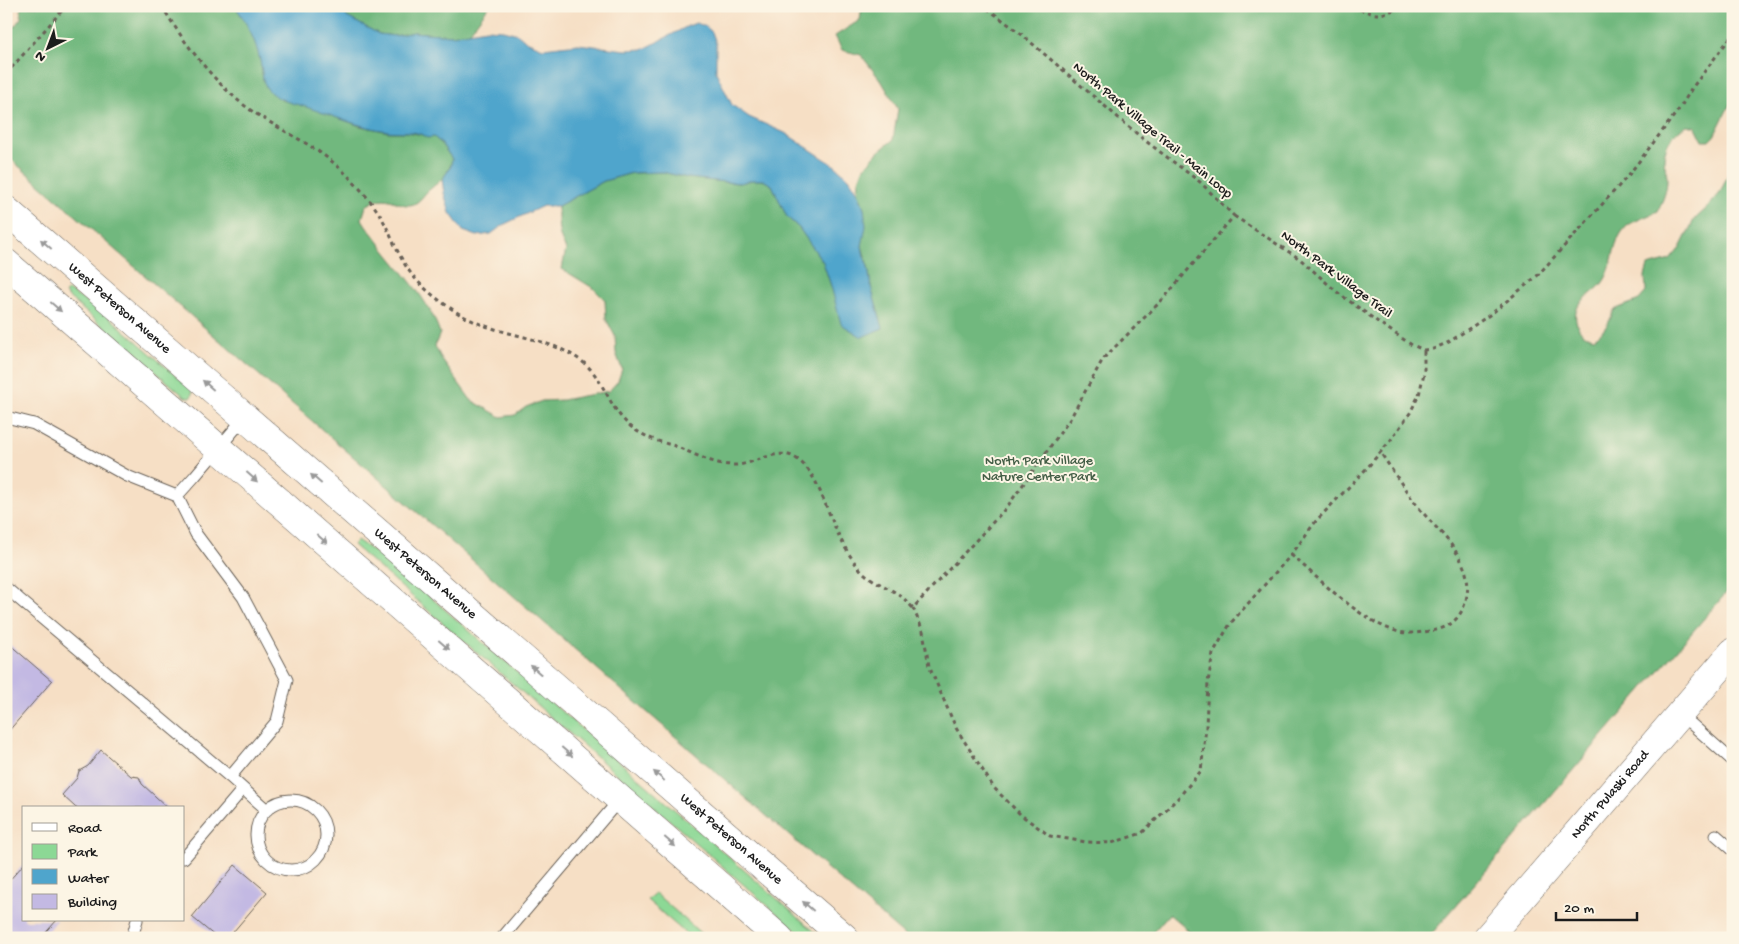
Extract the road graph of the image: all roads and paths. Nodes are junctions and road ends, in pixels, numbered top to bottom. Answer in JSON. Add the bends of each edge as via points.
{"nodes":[{"id":1,"x":66,"y":6,"type":"edge"},
{"id":2,"x":162,"y":6,"type":"edge"},
{"id":3,"x":984,"y":6,"type":"edge"},
{"id":4,"x":1352,"y":6,"type":"edge"},
{"id":5,"x":1402,"y":6,"type":"edge"},
{"id":6,"x":1733,"y":34,"type":"edge"},
{"id":7,"x":6,"y":74,"type":"edge"},
{"id":8,"x":6,"y":210,"type":"edge"},
{"id":9,"x":1234,"y":216,"type":"junction"},
{"id":10,"x":6,"y":263,"type":"edge"},
{"id":11,"x":1424,"y":350,"type":"junction"},
{"id":12,"x":6,"y":417,"type":"edge"},
{"id":13,"x":245,"y":417,"type":"junction"},
{"id":14,"x":219,"y":448,"type":"junction"},
{"id":15,"x":1380,"y":452,"type":"junction"},
{"id":16,"x":177,"y":496,"type":"junction"},
{"id":17,"x":1291,"y":555,"type":"junction"},
{"id":18,"x":6,"y":588,"type":"edge"},
{"id":19,"x":913,"y":608,"type":"junction"},
{"id":20,"x":1733,"y":652,"type":"edge"},
{"id":21,"x":1679,"y":714,"type":"junction"},
{"id":22,"x":1733,"y":761,"type":"edge"},
{"id":23,"x":230,"y":777,"type":"junction"},
{"id":24,"x":243,"y":789,"type":"junction"},
{"id":25,"x":620,"y":799,"type":"junction"},
{"id":26,"x":267,"y":810,"type":"junction"},
{"id":27,"x":1716,"y":835,"type":"dead end"},
{"id":28,"x":1733,"y":850,"type":"edge"},
{"id":29,"x":185,"y":857,"type":"edge"},
{"id":30,"x":136,"y":922,"type":"edge"},
{"id":31,"x":132,"y":938,"type":"edge"},
{"id":32,"x":502,"y":938,"type":"edge"},
{"id":33,"x":779,"y":938,"type":"edge"},
{"id":34,"x":845,"y":938,"type":"edge"},
{"id":35,"x":1487,"y":938,"type":"edge"}],
"edges":[{"from":1,"to":7,"type":"path"},
{"from":2,"to":19,"type":"path","via":[[175,29],[226,88],[249,109],[306,142],[348,176],[382,219],[412,274],[424,288],[470,321],[552,345],[573,355],[597,379],[617,414],[647,437],[732,466],[751,464],[765,456],[794,456],[808,468],[817,483],[832,519],[861,572],[901,596]]},
{"from":3,"to":9,"type":"path","name":"North Park Village Trail - Main Loop","via":[[1143,139],[1200,182]]},
{"from":4,"to":5,"type":"path","via":[[1373,15],[1392,12]]},
{"from":6,"to":11,"type":"path","via":[[1627,177],[1537,276],[1491,314],[1456,337]]},
{"from":13,"to":8,"type":"main road","name":"West Peterson Avenue","one_way":true},
{"from":9,"to":11,"type":"path","name":"North Park Village Trail","via":[[1300,259],[1378,322]]},
{"from":9,"to":19,"type":"path","name":"North Park Village Trail - Main Loop","via":[[1164,298],[1103,359],[1070,419],[1008,507]]},
{"from":10,"to":14,"type":"main road","one_way":true},
{"from":11,"to":15,"type":"path","via":[[1424,373],[1419,395],[1410,413]]},
{"from":12,"to":16,"type":"lane","via":[[34,424],[127,476]]},
{"from":13,"to":14,"type":"lane"},
{"from":34,"to":13,"type":"main road","name":"West Peterson Avenue","one_way":true},
{"from":14,"to":16,"type":"lane"},
{"from":14,"to":25,"type":"main road","one_way":true},
{"from":15,"to":17,"type":"path","via":[[1316,521]]},
{"from":15,"to":17,"type":"path","via":[[1402,486],[1458,554],[1468,582],[1467,597],[1457,618],[1449,626],[1414,634],[1381,626],[1354,608]]},
{"from":16,"to":23,"type":"lane","via":[[196,534],[243,597],[287,680],[277,721]]},
{"from":17,"to":19,"type":"path","via":[[1230,624],[1213,653],[1201,771],[1142,832],[1112,843],[1050,836],[1021,815],[994,788],[956,728],[929,666],[923,631]]},
{"from":18,"to":23,"type":"lane"},
{"from":20,"to":21,"type":"main road","name":"North Pulaski Road"},
{"from":21,"to":22,"type":"lane"},
{"from":21,"to":35,"type":"main road","name":"North Pulaski Road"},
{"from":23,"to":24,"type":"lane"},
{"from":24,"to":26,"type":"lane"},
{"from":24,"to":29,"type":"lane"},
{"from":25,"to":32,"type":"lane"},
{"from":25,"to":33,"type":"main road","one_way":true},
{"from":26,"to":26,"type":"lane","via":[[256,832],[257,844],[271,864],[294,870],[316,860],[326,839],[323,821],[312,807],[288,800]]},
{"from":27,"to":28,"type":"lane"},
{"from":30,"to":31,"type":"lane"}]}
